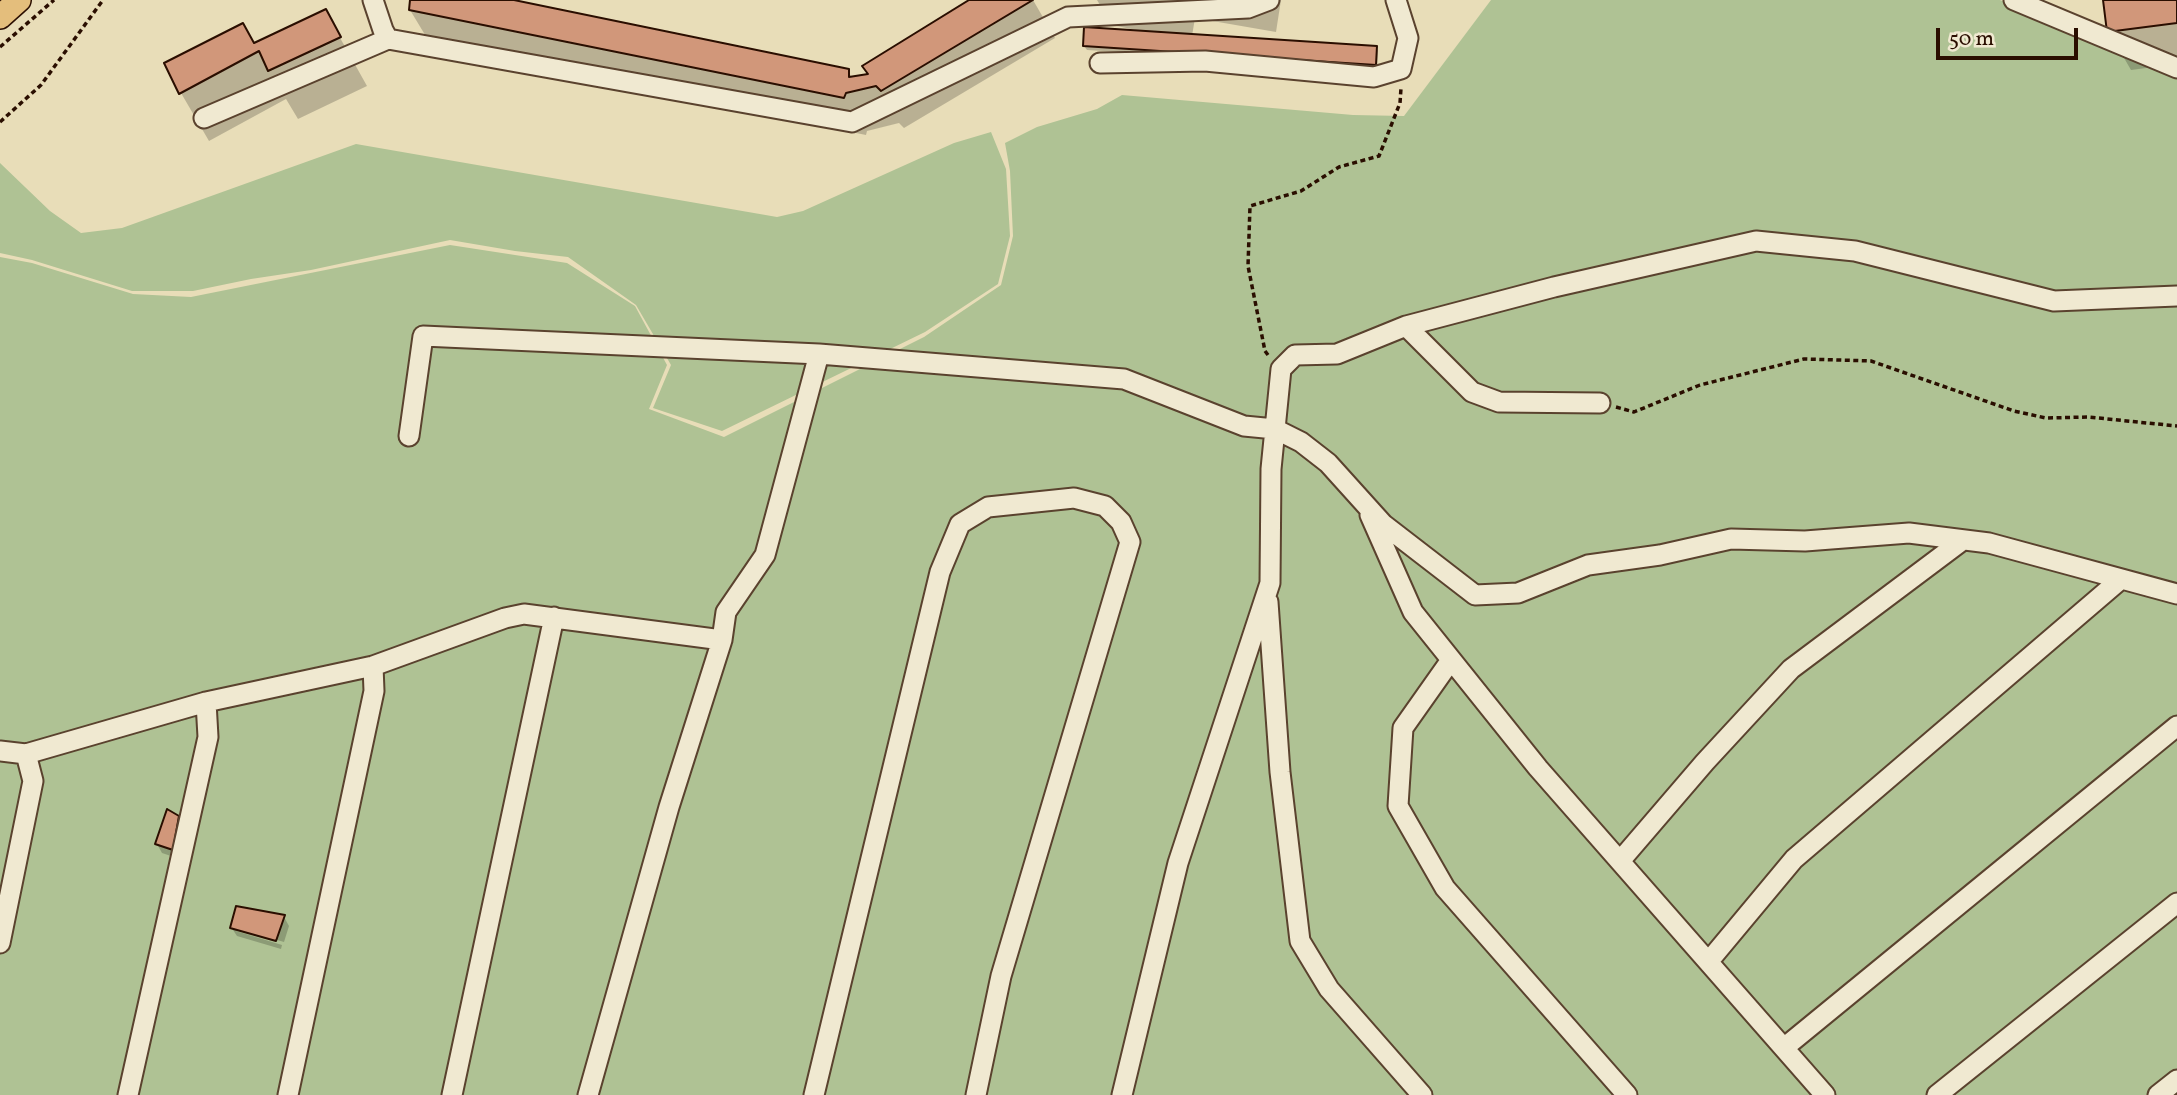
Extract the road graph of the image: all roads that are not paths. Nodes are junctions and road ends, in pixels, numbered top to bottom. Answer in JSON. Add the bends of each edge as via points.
{"nodes":[{"id":1,"x":19,"y":0,"type":"edge"},
{"id":2,"x":373,"y":0,"type":"edge"},
{"id":3,"x":1269,"y":0,"type":"edge"},
{"id":4,"x":1396,"y":0,"type":"edge"},
{"id":5,"x":2014,"y":0,"type":"edge"},
{"id":6,"x":0,"y":17,"type":"edge"},
{"id":7,"x":388,"y":39,"type":"junction"},
{"id":8,"x":1100,"y":63,"type":"dead end"},
{"id":9,"x":2177,"y":68,"type":"edge"},
{"id":10,"x":204,"y":118,"type":"dead end"},
{"id":11,"x":2177,"y":296,"type":"edge"},
{"id":12,"x":1406,"y":326,"type":"junction"},
{"id":13,"x":819,"y":354,"type":"junction"},
{"id":14,"x":1600,"y":403,"type":"road end"},
{"id":15,"x":1275,"y":425,"type":"junction"},
{"id":16,"x":409,"y":436,"type":"dead end"},
{"id":17,"x":1364,"y":503,"type":"junction"},
{"id":18,"x":1963,"y":540,"type":"junction"},
{"id":19,"x":2121,"y":579,"type":"junction"},
{"id":20,"x":1268,"y":591,"type":"junction"},
{"id":21,"x":2177,"y":594,"type":"edge"},
{"id":22,"x":554,"y":617,"type":"junction"},
{"id":23,"x":722,"y":640,"type":"junction"},
{"id":24,"x":1451,"y":660,"type":"junction"},
{"id":25,"x":373,"y":666,"type":"junction"},
{"id":26,"x":206,"y":702,"type":"junction"},
{"id":27,"x":2177,"y":726,"type":"edge"},
{"id":28,"x":0,"y":751,"type":"edge"},
{"id":29,"x":26,"y":754,"type":"junction"},
{"id":30,"x":1620,"y":861,"type":"junction"},
{"id":31,"x":2177,"y":902,"type":"edge"},
{"id":32,"x":0,"y":943,"type":"edge"},
{"id":33,"x":1709,"y":961,"type":"junction"},
{"id":34,"x":1784,"y":1047,"type":"junction"},
{"id":35,"x":2177,"y":1080,"type":"edge"},
{"id":36,"x":1817,"y":1092,"type":"edge"},
{"id":37,"x":128,"y":1095,"type":"edge"},
{"id":38,"x":288,"y":1095,"type":"edge"},
{"id":39,"x":452,"y":1095,"type":"edge"},
{"id":40,"x":588,"y":1095,"type":"edge"},
{"id":41,"x":814,"y":1095,"type":"edge"},
{"id":42,"x":976,"y":1095,"type":"edge"},
{"id":43,"x":1122,"y":1095,"type":"edge"},
{"id":44,"x":1422,"y":1095,"type":"edge"},
{"id":45,"x":1627,"y":1095,"type":"edge"},
{"id":46,"x":1937,"y":1095,"type":"edge"},
{"id":47,"x":2158,"y":1095,"type":"edge"}],
"edges":[{"from":1,"to":6,"type":"main road"},
{"from":2,"to":7,"type":"street"},
{"from":3,"to":7,"type":"street","via":[[1248,8],[1068,17],[852,122]]},
{"from":4,"to":8,"type":"street","via":[[1408,38],[1401,69],[1374,77],[1205,61]]},
{"from":5,"to":9,"type":"street"},
{"from":7,"to":10,"type":"street"},
{"from":11,"to":12,"type":"street","via":[[2054,301],[1855,251],[1756,241]]},
{"from":12,"to":14,"type":"street","via":[[1481,396],[1499,402]]},
{"from":12,"to":15,"type":"street","via":[[1337,354],[1294,355],[1281,369]]},
{"from":13,"to":15,"type":"street","via":[[1124,379],[1244,426]]},
{"from":13,"to":16,"type":"street","via":[[423,336]]},
{"from":13,"to":23,"type":"street","via":[[765,555],[726,612]]},
{"from":15,"to":17,"type":"street","via":[[1328,463]]},
{"from":15,"to":20,"type":"street"},
{"from":17,"to":18,"type":"street","via":[[1383,524],[1475,595],[1518,593],[1588,565],[1731,539],[1805,541],[1909,533]]},
{"from":17,"to":24,"type":"street","via":[[1413,612]]},
{"from":18,"to":19,"type":"street"},
{"from":18,"to":30,"type":"street","via":[[1791,669]]},
{"from":19,"to":21,"type":"street"},
{"from":19,"to":33,"type":"street","via":[[1794,859]]},
{"from":20,"to":43,"type":"street","via":[[1178,863]]},
{"from":20,"to":44,"type":"street","via":[[1280,772],[1300,941],[1329,989]]},
{"from":22,"to":23,"type":"street"},
{"from":22,"to":25,"type":"street","via":[[524,614],[505,618]]},
{"from":22,"to":39,"type":"street"},
{"from":23,"to":40,"type":"street","via":[[669,807]]},
{"from":24,"to":30,"type":"street"},
{"from":24,"to":45,"type":"street","via":[[1403,728],[1398,806],[1446,888]]},
{"from":25,"to":26,"type":"street"},
{"from":25,"to":38,"type":"street","via":[[374,691]]},
{"from":26,"to":29,"type":"street"},
{"from":26,"to":37,"type":"street","via":[[208,737]]},
{"from":27,"to":34,"type":"street"},
{"from":28,"to":29,"type":"street"},
{"from":29,"to":32,"type":"street","via":[[33,781]]},
{"from":30,"to":33,"type":"street"},
{"from":31,"to":46,"type":"street"},
{"from":33,"to":34,"type":"street"},
{"from":34,"to":36,"type":"street"},
{"from":35,"to":47,"type":"street"},
{"from":41,"to":42,"type":"street","via":[[940,572],[960,524],[988,507],[1074,498],[1105,506],[1121,522],[1130,542],[1001,976]]}]}
